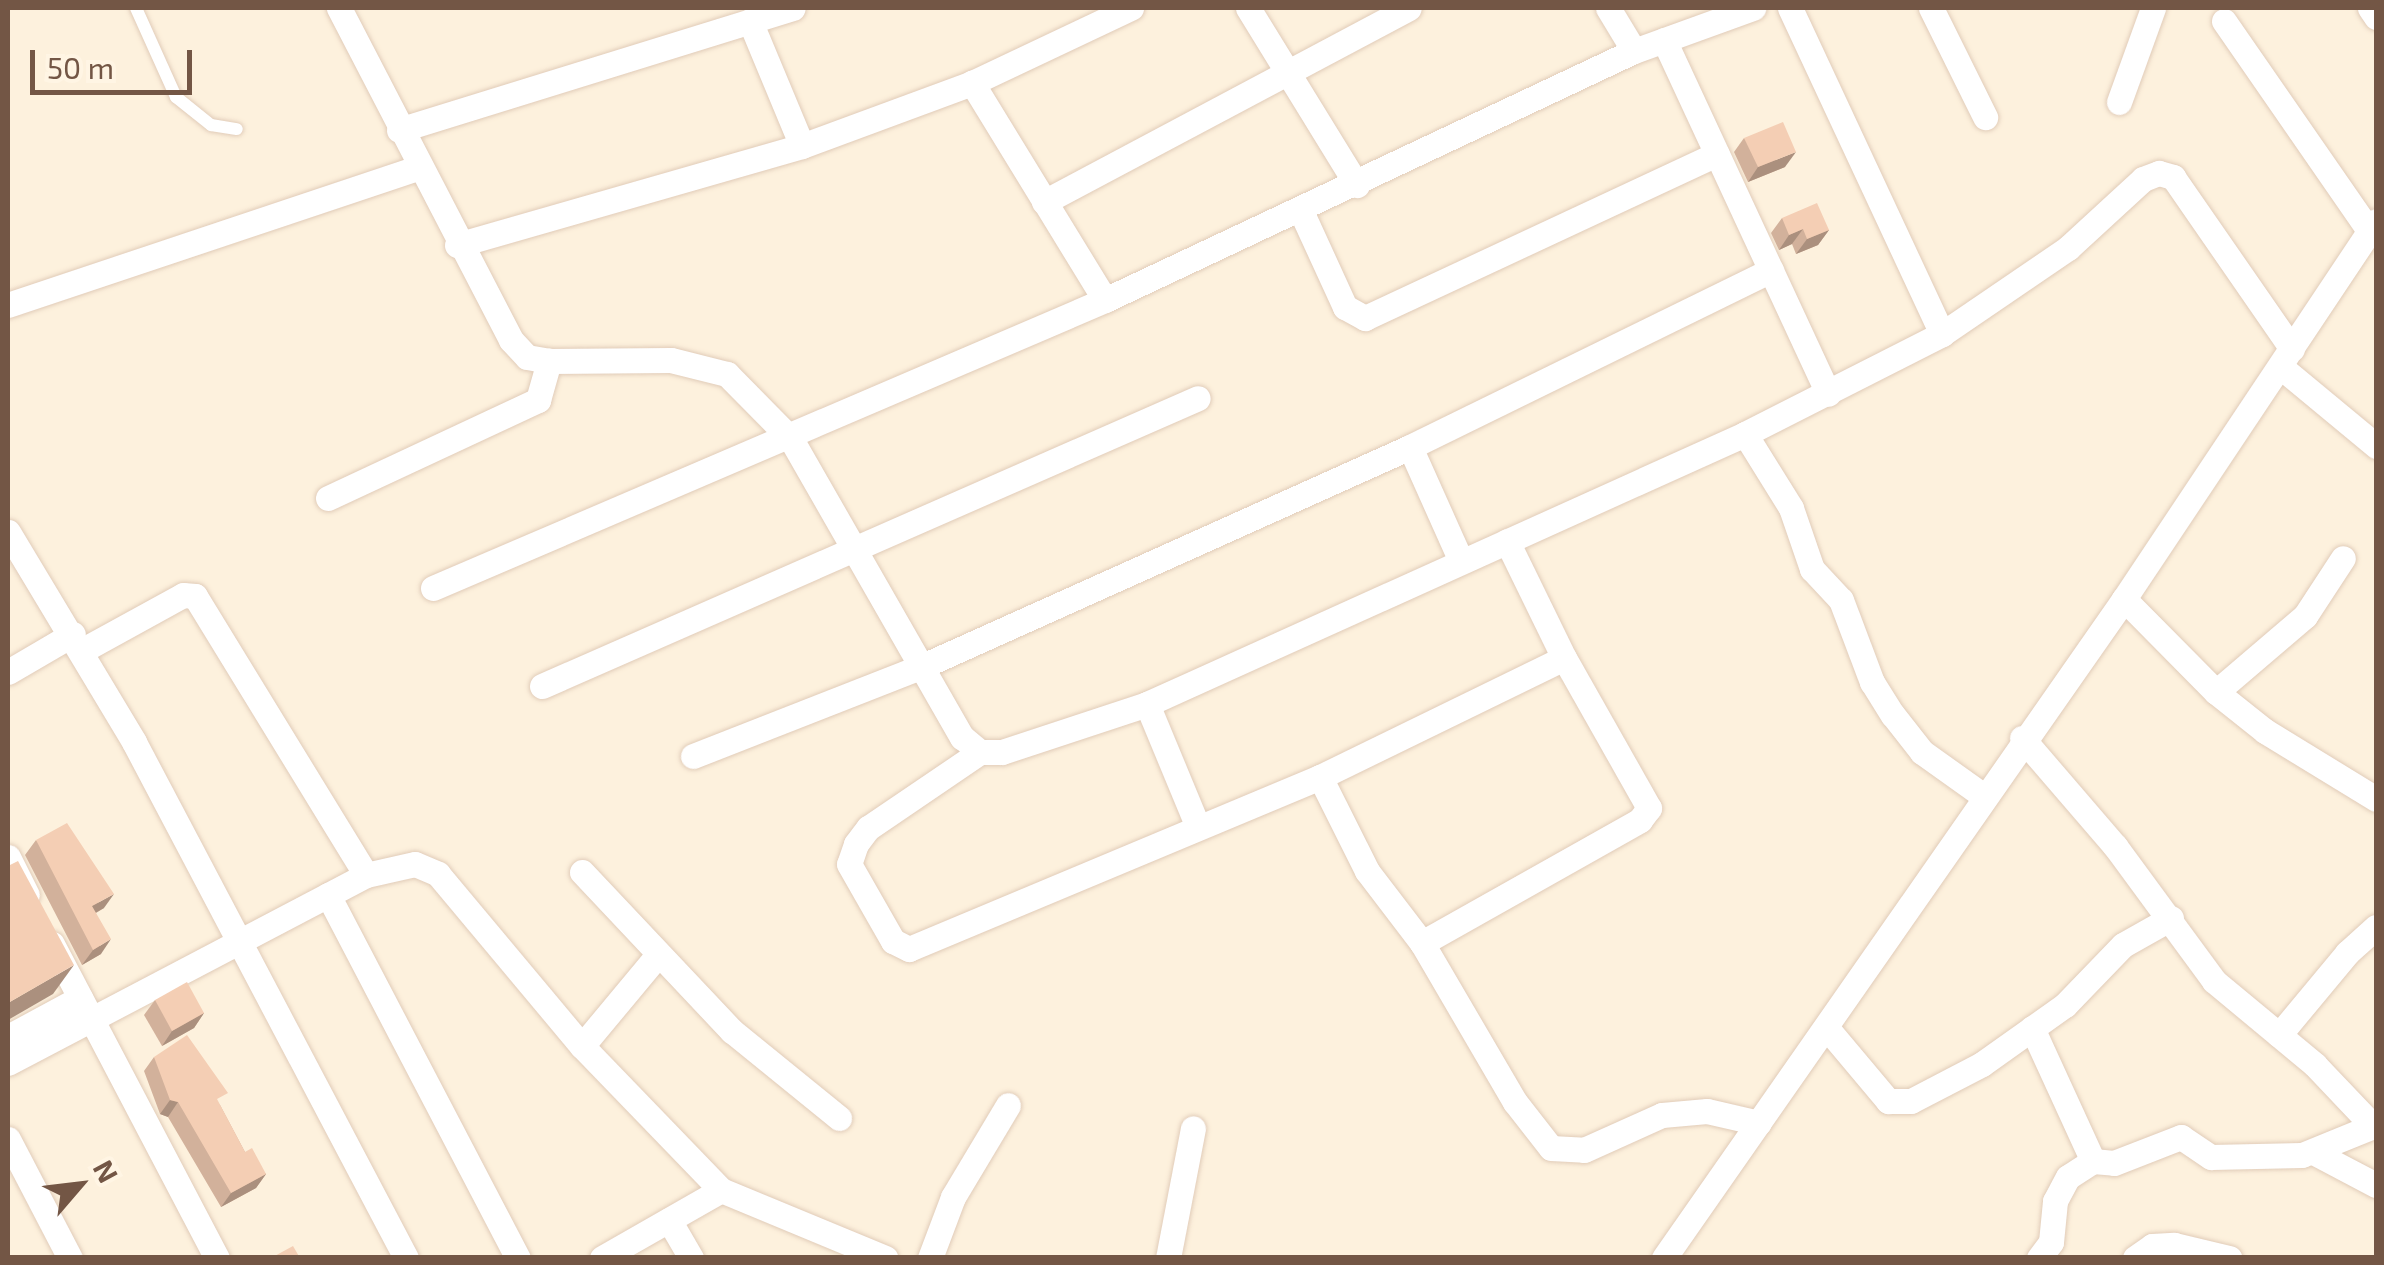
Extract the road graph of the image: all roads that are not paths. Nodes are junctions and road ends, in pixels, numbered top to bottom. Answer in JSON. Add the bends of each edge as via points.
{"nodes":[{"id":1,"x":136,"y":8,"type":"edge"},
{"id":2,"x":794,"y":8,"type":"edge"},
{"id":3,"x":1131,"y":8,"type":"edge"},
{"id":4,"x":1248,"y":8,"type":"edge"},
{"id":5,"x":1410,"y":8,"type":"edge"},
{"id":6,"x":1608,"y":8,"type":"edge"},
{"id":7,"x":1753,"y":8,"type":"edge"},
{"id":8,"x":1790,"y":8,"type":"edge"},
{"id":9,"x":1932,"y":8,"type":"edge"},
{"id":10,"x":2153,"y":8,"type":"edge"},
{"id":11,"x":2370,"y":8,"type":"edge"},
{"id":12,"x":346,"y":9,"type":"edge"},
{"id":13,"x":2376,"y":17,"type":"edge"},
{"id":14,"x":750,"y":21,"type":"junction"},
{"id":15,"x":2224,"y":21,"type":"dead end"},
{"id":16,"x":1664,"y":40,"type":"junction"},
{"id":17,"x":1634,"y":51,"type":"junction"},
{"id":18,"x":1288,"y":75,"type":"junction"},
{"id":19,"x":972,"y":83,"type":"junction"},
{"id":20,"x":2120,"y":102,"type":"dead end"},
{"id":21,"x":1985,"y":117,"type":"dead end"},
{"id":22,"x":237,"y":129,"type":"dead end"},
{"id":23,"x":399,"y":130,"type":"junction"},
{"id":24,"x":802,"y":146,"type":"junction"},
{"id":25,"x":1716,"y":154,"type":"junction"},
{"id":26,"x":418,"y":168,"type":"junction"},
{"id":27,"x":1357,"y":185,"type":"junction"},
{"id":28,"x":1044,"y":202,"type":"junction"},
{"id":29,"x":1301,"y":211,"type":"junction"},
{"id":30,"x":2373,"y":227,"type":"edge"},
{"id":31,"x":456,"y":245,"type":"junction"},
{"id":32,"x":1771,"y":270,"type":"junction"},
{"id":33,"x":1105,"y":300,"type":"junction"},
{"id":34,"x":8,"y":306,"type":"edge"},
{"id":35,"x":1942,"y":334,"type":"junction"},
{"id":36,"x":2287,"y":358,"type":"junction"},
{"id":37,"x":550,"y":362,"type":"junction"},
{"id":38,"x":1828,"y":394,"type":"junction"},
{"id":39,"x":1198,"y":398,"type":"dead end"},
{"id":40,"x":1745,"y":434,"type":"junction"},
{"id":41,"x":791,"y":438,"type":"junction"},
{"id":42,"x":2376,"y":446,"type":"edge"},
{"id":43,"x":1410,"y":447,"type":"junction"},
{"id":44,"x":328,"y":498,"type":"dead end"},
{"id":45,"x":8,"y":532,"type":"edge"},
{"id":46,"x":1508,"y":541,"type":"junction"},
{"id":47,"x":856,"y":548,"type":"junction"},
{"id":48,"x":2342,"y":558,"type":"dead end"},
{"id":49,"x":1462,"y":560,"type":"junction"},
{"id":50,"x":432,"y":588,"type":"dead end"},
{"id":51,"x":2124,"y":598,"type":"junction"},
{"id":52,"x":78,"y":642,"type":"junction"},
{"id":53,"x":1564,"y":658,"type":"junction"},
{"id":54,"x":925,"y":666,"type":"junction"},
{"id":55,"x":8,"y":672,"type":"edge"},
{"id":56,"x":542,"y":686,"type":"dead end"},
{"id":57,"x":2216,"y":692,"type":"junction"},
{"id":58,"x":1147,"y":704,"type":"junction"},
{"id":59,"x":2022,"y":738,"type":"junction"},
{"id":60,"x":980,"y":752,"type":"junction"},
{"id":61,"x":694,"y":756,"type":"dead end"},
{"id":62,"x":1320,"y":777,"type":"junction"},
{"id":63,"x":1984,"y":797,"type":"junction"},
{"id":64,"x":2376,"y":799,"type":"edge"},
{"id":65,"x":1197,"y":825,"type":"junction"},
{"id":66,"x":8,"y":857,"type":"edge"},
{"id":67,"x":582,"y":872,"type":"dead end"},
{"id":68,"x":366,"y":875,"type":"junction"},
{"id":69,"x":328,"y":895,"type":"junction"},
{"id":70,"x":2171,"y":918,"type":"junction"},
{"id":71,"x":2376,"y":928,"type":"edge"},
{"id":72,"x":235,"y":940,"type":"junction"},
{"id":73,"x":1422,"y":944,"type":"junction"},
{"id":74,"x":656,"y":956,"type":"junction"},
{"id":75,"x":86,"y":1008,"type":"junction"},
{"id":76,"x":1826,"y":1027,"type":"junction"},
{"id":77,"x":2032,"y":1028,"type":"junction"},
{"id":78,"x":2279,"y":1035,"type":"junction"},
{"id":79,"x":8,"y":1037,"type":"edge"},
{"id":80,"x":582,"y":1046,"type":"junction"},
{"id":81,"x":8,"y":1063,"type":"edge"},
{"id":82,"x":1008,"y":1105,"type":"dead end"},
{"id":83,"x":840,"y":1118,"type":"dead end"},
{"id":84,"x":1759,"y":1123,"type":"junction"},
{"id":85,"x":2374,"y":1125,"type":"edge"},
{"id":86,"x":1193,"y":1128,"type":"dead end"},
{"id":87,"x":8,"y":1138,"type":"edge"},
{"id":88,"x":2315,"y":1153,"type":"junction"},
{"id":89,"x":2093,"y":1161,"type":"junction"},
{"id":90,"x":2376,"y":1184,"type":"edge"},
{"id":91,"x":721,"y":1190,"type":"junction"},
{"id":92,"x":669,"y":1220,"type":"junction"},
{"id":93,"x":873,"y":1255,"type":"edge"},
{"id":94,"x":1671,"y":1255,"type":"edge"},
{"id":95,"x":70,"y":1258,"type":"edge"},
{"id":96,"x":218,"y":1258,"type":"edge"},
{"id":97,"x":406,"y":1258,"type":"edge"},
{"id":98,"x":518,"y":1258,"type":"edge"},
{"id":99,"x":602,"y":1258,"type":"edge"},
{"id":100,"x":691,"y":1258,"type":"edge"},
{"id":101,"x":930,"y":1258,"type":"edge"},
{"id":102,"x":1168,"y":1258,"type":"edge"},
{"id":103,"x":2039,"y":1258,"type":"edge"},
{"id":104,"x":2135,"y":1258,"type":"edge"},
{"id":105,"x":2229,"y":1258,"type":"edge"}],
"edges":[{"from":1,"to":22,"type":"lane","via":[[176,97],[211,125]]},
{"from":2,"to":14,"type":"street"},
{"from":3,"to":19,"type":"street"},
{"from":4,"to":18,"type":"street"},
{"from":5,"to":18,"type":"street"},
{"from":6,"to":17,"type":"street"},
{"from":7,"to":16,"type":"street"},
{"from":8,"to":35,"type":"street"},
{"from":9,"to":21,"type":"street"},
{"from":10,"to":20,"type":"street"},
{"from":11,"to":13,"type":"street"},
{"from":12,"to":23,"type":"street"},
{"from":14,"to":23,"type":"street"},
{"from":14,"to":24,"type":"street"},
{"from":15,"to":30,"type":"street"},
{"from":16,"to":17,"type":"street"},
{"from":16,"to":25,"type":"street"},
{"from":17,"to":27,"type":"street"},
{"from":18,"to":27,"type":"street"},
{"from":18,"to":28,"type":"street"},
{"from":19,"to":24,"type":"street"},
{"from":19,"to":28,"type":"street"},
{"from":23,"to":26,"type":"street"},
{"from":24,"to":31,"type":"street"},
{"from":25,"to":29,"type":"street","via":[[1366,318],[1345,308]]},
{"from":25,"to":32,"type":"street"},
{"from":26,"to":31,"type":"street"},
{"from":26,"to":34,"type":"street"},
{"from":27,"to":29,"type":"street"},
{"from":28,"to":33,"type":"street"},
{"from":29,"to":33,"type":"street"},
{"from":30,"to":36,"type":"street"},
{"from":31,"to":37,"type":"street","via":[[511,340],[527,356]]},
{"from":32,"to":38,"type":"street"},
{"from":32,"to":43,"type":"street"},
{"from":33,"to":41,"type":"street"},
{"from":35,"to":36,"type":"street","via":[[2068,248],[2143,179],[2159,173],[2173,177]]},
{"from":35,"to":38,"type":"street"},
{"from":36,"to":42,"type":"street"},
{"from":36,"to":51,"type":"street"},
{"from":37,"to":41,"type":"street","via":[[671,360],[727,374]]},
{"from":37,"to":44,"type":"street","via":[[538,400]]},
{"from":38,"to":40,"type":"street"},
{"from":39,"to":47,"type":"street"},
{"from":40,"to":46,"type":"street"},
{"from":40,"to":63,"type":"street","via":[[1791,508],[1812,570],[1841,600],[1872,682],[1893,715],[1922,752]]},
{"from":41,"to":47,"type":"street"},
{"from":41,"to":50,"type":"street"},
{"from":43,"to":49,"type":"street"},
{"from":43,"to":54,"type":"street"},
{"from":45,"to":52,"type":"street"},
{"from":46,"to":49,"type":"street"},
{"from":46,"to":53,"type":"street"},
{"from":47,"to":54,"type":"street"},
{"from":47,"to":56,"type":"street"},
{"from":48,"to":57,"type":"street","via":[[2305,616]]},
{"from":49,"to":58,"type":"street"},
{"from":51,"to":57,"type":"street"},
{"from":51,"to":59,"type":"street"},
{"from":52,"to":55,"type":"street"},
{"from":52,"to":68,"type":"street","via":[[183,595],[195,596]]},
{"from":52,"to":72,"type":"street"},
{"from":53,"to":62,"type":"street"},
{"from":53,"to":73,"type":"street","via":[[1649,808],[1640,820]]},
{"from":54,"to":60,"type":"street","via":[[962,737]]},
{"from":54,"to":61,"type":"street"},
{"from":57,"to":64,"type":"street","via":[[2265,731]]},
{"from":58,"to":60,"type":"street","via":[[1002,752]]},
{"from":58,"to":65,"type":"street"},
{"from":59,"to":63,"type":"street"},
{"from":59,"to":70,"type":"street"},
{"from":60,"to":65,"type":"street","via":[[868,828],[856,844],[850,864],[893,941],[910,948]]},
{"from":62,"to":65,"type":"street"},
{"from":62,"to":73,"type":"street","via":[[1367,871]]},
{"from":63,"to":76,"type":"street"},
{"from":66,"to":75,"type":"street"},
{"from":67,"to":74,"type":"street"},
{"from":68,"to":69,"type":"street"},
{"from":68,"to":80,"type":"street","via":[[415,864],[438,874]]},
{"from":69,"to":72,"type":"street"},
{"from":69,"to":98,"type":"street"},
{"from":70,"to":77,"type":"street","via":[[2123,945]]},
{"from":70,"to":78,"type":"street","via":[[2214,981]]},
{"from":71,"to":78,"type":"street"},
{"from":72,"to":75,"type":"street"},
{"from":72,"to":97,"type":"street"},
{"from":73,"to":84,"type":"street","via":[[1515,1102],[1551,1148],[1584,1150],[1662,1116],[1707,1110]]},
{"from":74,"to":80,"type":"street"},
{"from":74,"to":83,"type":"street","via":[[732,1031]]},
{"from":75,"to":79,"type":"street"},
{"from":75,"to":81,"type":"street"},
{"from":75,"to":96,"type":"street"},
{"from":76,"to":77,"type":"street","via":[[1888,1101],[1899,1104],[1982,1064]]},
{"from":76,"to":84,"type":"street"},
{"from":77,"to":89,"type":"street"},
{"from":78,"to":85,"type":"street"},
{"from":80,"to":91,"type":"street"},
{"from":82,"to":101,"type":"street","via":[[953,1197]]},
{"from":84,"to":94,"type":"street"},
{"from":85,"to":88,"type":"street"},
{"from":86,"to":102,"type":"street"},
{"from":87,"to":95,"type":"street"},
{"from":88,"to":89,"type":"street","via":[[2211,1157],[2181,1137],[2114,1163]]},
{"from":88,"to":90,"type":"street"},
{"from":89,"to":103,"type":"street","via":[[2068,1177],[2055,1201],[2051,1242]]},
{"from":91,"to":92,"type":"street"},
{"from":91,"to":93,"type":"street"},
{"from":92,"to":99,"type":"street"},
{"from":92,"to":100,"type":"street"},
{"from":104,"to":105,"type":"street","via":[[2152,1246],[2174,1245]]}]}
